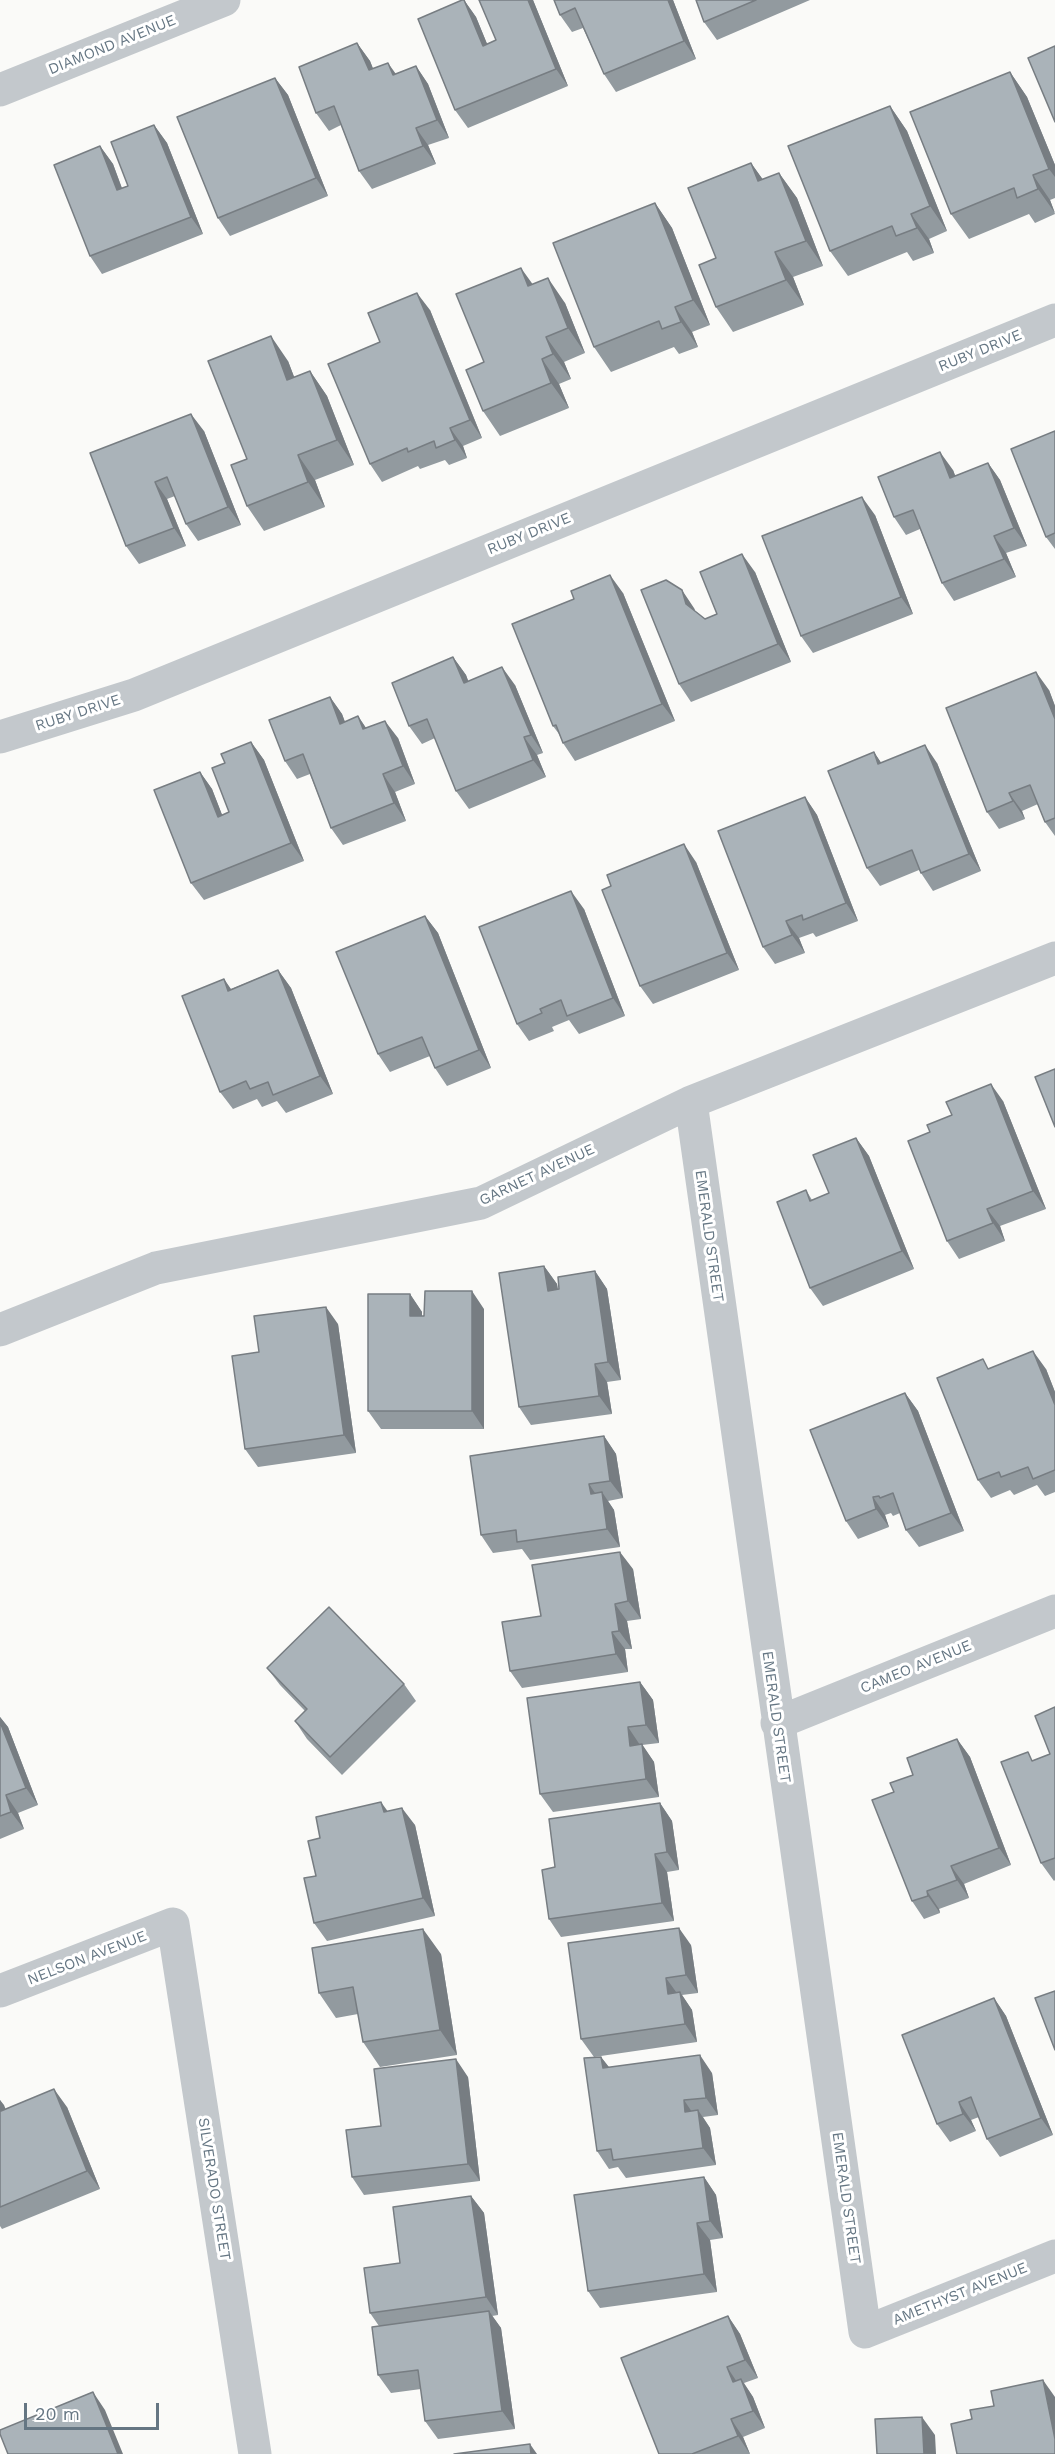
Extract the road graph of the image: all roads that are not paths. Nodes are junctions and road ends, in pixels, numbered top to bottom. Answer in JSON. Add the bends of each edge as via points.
{"nodes":[{"id":1,"x":224,"y":0,"type":"edge"},
{"id":2,"x":0,"y":90,"type":"edge"},
{"id":3,"x":1055,"y":320,"type":"edge"},
{"id":4,"x":0,"y":737,"type":"edge"},
{"id":5,"x":1055,"y":957,"type":"edge"},
{"id":6,"x":691,"y":1102,"type":"junction"},
{"id":7,"x":0,"y":1330,"type":"edge"},
{"id":8,"x":1055,"y":1611,"type":"edge"},
{"id":9,"x":777,"y":1723,"type":"junction"},
{"id":10,"x":173,"y":1924,"type":"joint"},
{"id":11,"x":0,"y":1991,"type":"edge"},
{"id":12,"x":1055,"y":2256,"type":"edge"},
{"id":13,"x":865,"y":2332,"type":"joint"},
{"id":14,"x":255,"y":2454,"type":"edge"}],
"edges":[{"from":1,"to":2,"type":"street","name":"DIAMOND AVENUE"},
{"from":3,"to":4,"type":"street","name":"RUBY DRIVE","via":[[134,695]]},
{"from":5,"to":6,"type":"street","name":"GARNET AVENUE"},
{"from":6,"to":7,"type":"street","name":"GARNET AVENUE","via":[[481,1203],[156,1268]]},
{"from":6,"to":9,"type":"street","name":"EMERALD STREET"},
{"from":8,"to":9,"type":"street","name":"CAMEO AVENUE"},
{"from":9,"to":13,"type":"street","name":"EMERALD STREET"},
{"from":10,"to":11,"type":"street","name":"NELSON AVENUE"},
{"from":10,"to":14,"type":"street","name":"SILVERADO STREET"},
{"from":12,"to":13,"type":"street","name":"AMETHYST AVENUE"}]}
